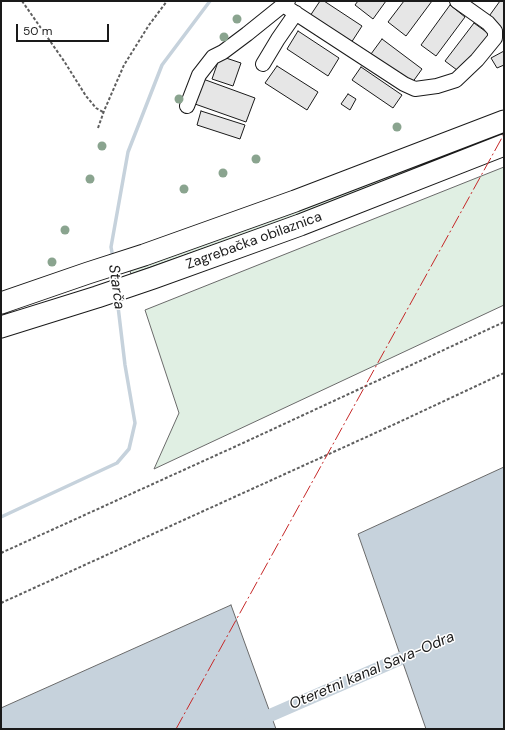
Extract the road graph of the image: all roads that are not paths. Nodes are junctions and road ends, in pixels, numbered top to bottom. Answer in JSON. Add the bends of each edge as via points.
{"nodes":[{"id":1,"x":457,"y":1,"type":"edge"},
{"id":2,"x":286,"y":3,"type":"edge"},
{"id":3,"x":296,"y":13,"type":"junction"},
{"id":4,"x":263,"y":64,"type":"dead end"},
{"id":5,"x":187,"y":106,"type":"dead end"},
{"id":6,"x":504,"y":121,"type":"edge"},
{"id":7,"x":504,"y":145,"type":"edge"},
{"id":8,"x":1,"y":303,"type":"edge"},
{"id":9,"x":1,"y":327,"type":"edge"}],
"edges":[{"from":1,"to":3,"type":"lane","via":[[488,23],[495,31],[495,38],[456,80],[415,89]]},
{"from":2,"to":3,"type":"lane"},
{"from":2,"to":5,"type":"lane","via":[[241,39],[213,57],[199,75]]},
{"from":3,"to":4,"type":"lane"},
{"from":6,"to":8,"type":"highway","name":"Zagrebačka obilaznica","via":[[295,201]]},
{"from":7,"to":9,"type":"highway","name":"Zagrebačka obilaznica","via":[[300,226],[97,297]]}]}
